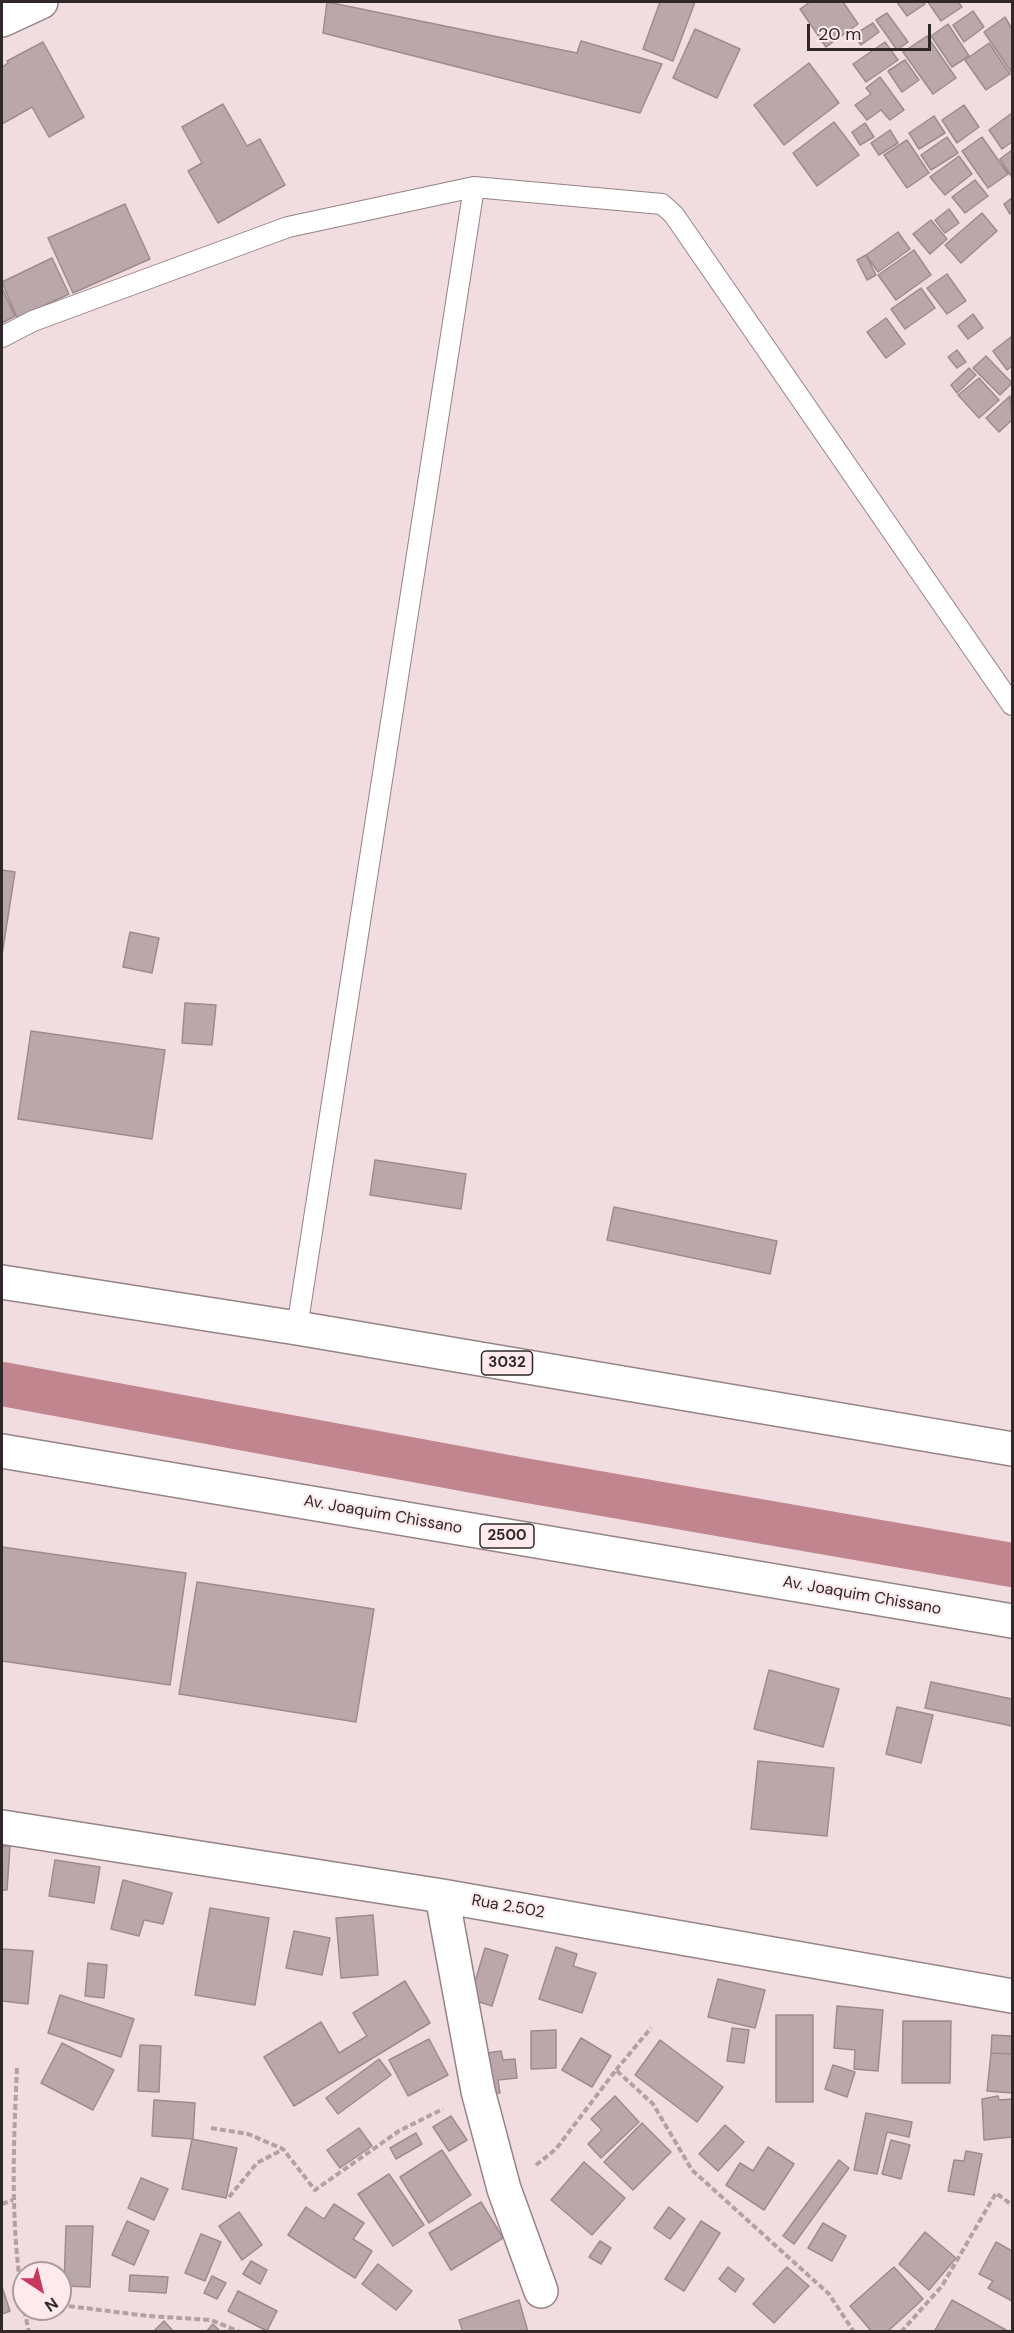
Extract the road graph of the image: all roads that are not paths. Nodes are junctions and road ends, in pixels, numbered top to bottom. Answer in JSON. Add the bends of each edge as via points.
{"nodes":[{"id":1,"x":41,"y":2,"type":"edge"},
{"id":2,"x":2,"y":20,"type":"edge"},
{"id":3,"x":474,"y":187,"type":"junction"},
{"id":4,"x":2,"y":337,"type":"edge"},
{"id":5,"x":1012,"y":705,"type":"edge"},
{"id":6,"x":2,"y":1282,"type":"edge"},
{"id":7,"x":297,"y":1328,"type":"junction"},
{"id":8,"x":1012,"y":1449,"type":"edge"},
{"id":9,"x":2,"y":1451,"type":"edge"},
{"id":10,"x":1012,"y":1621,"type":"edge"},
{"id":11,"x":2,"y":1827,"type":"edge"},
{"id":12,"x":442,"y":1896,"type":"junction"},
{"id":13,"x":1012,"y":1996,"type":"edge"},
{"id":14,"x":542,"y":2291,"type":"dead end"}],
"edges":[{"from":1,"to":2,"type":"main road"},
{"from":3,"to":4,"type":"lane","via":[[288,227],[33,321]]},
{"from":3,"to":5,"type":"lane","via":[[646,201],[662,204],[674,215]]},
{"from":3,"to":7,"type":"lane"},
{"from":6,"to":7,"type":"main road","number":"3032"},
{"from":7,"to":8,"type":"main road","number":"3032"},
{"from":9,"to":10,"type":"main road","name":"Av. Joaquim Chissano","number":"2500"},
{"from":11,"to":12,"type":"main road","name":"Rua 2.502"},
{"from":12,"to":13,"type":"main road","name":"Rua 2.502"},
{"from":12,"to":14,"type":"main road","via":[[478,2091],[504,2189]]}]}
